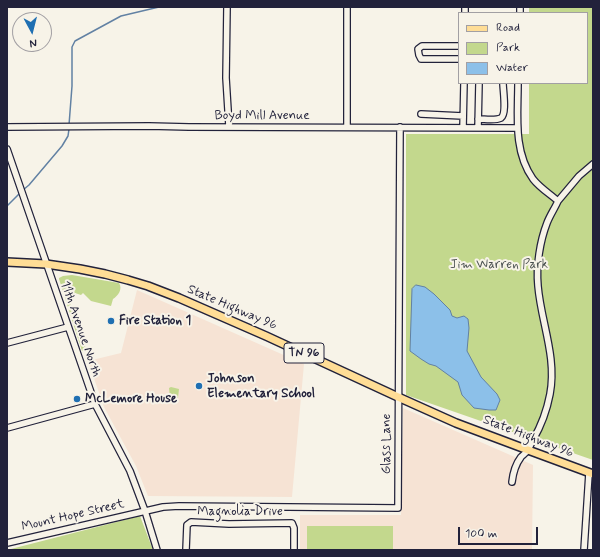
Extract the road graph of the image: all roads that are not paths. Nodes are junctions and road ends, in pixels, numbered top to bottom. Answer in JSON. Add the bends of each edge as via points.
{"nodes":[{"id":1,"x":227,"y":7,"type":"edge"},
{"id":2,"x":347,"y":7,"type":"edge"},
{"id":3,"x":458,"y":46,"type":"edge"},
{"id":4,"x":458,"y":59,"type":"edge"},
{"id":5,"x":464,"y":84,"type":"edge"},
{"id":6,"x":479,"y":84,"type":"edge"},
{"id":7,"x":503,"y":84,"type":"edge"},
{"id":8,"x":518,"y":84,"type":"edge"},
{"id":9,"x":421,"y":114,"type":"dead end"},
{"id":10,"x":463,"y":116,"type":"junction"},
{"id":11,"x":478,"y":119,"type":"junction"},
{"id":12,"x":229,"y":126,"type":"junction"},
{"id":13,"x":7,"y":127,"type":"edge"},
{"id":14,"x":347,"y":127,"type":"junction"},
{"id":15,"x":400,"y":127,"type":"junction"},
{"id":16,"x":463,"y":128,"type":"junction"},
{"id":17,"x":478,"y":128,"type":"junction"},
{"id":18,"x":517,"y":128,"type":"junction"},
{"id":19,"x":7,"y":149,"type":"edge"},
{"id":20,"x":593,"y":164,"type":"edge"},
{"id":21,"x":558,"y":201,"type":"junction"},
{"id":22,"x":7,"y":262,"type":"edge"},
{"id":23,"x":46,"y":264,"type":"junction"},
{"id":24,"x":68,"y":327,"type":"junction"},
{"id":25,"x":7,"y":343,"type":"edge"},
{"id":26,"x":398,"y":398,"type":"junction"},
{"id":27,"x":95,"y":404,"type":"junction"},
{"id":28,"x":7,"y":428,"type":"edge"},
{"id":29,"x":528,"y":450,"type":"junction"},
{"id":30,"x":591,"y":473,"type":"edge"},
{"id":31,"x":512,"y":482,"type":"dead end"},
{"id":32,"x":145,"y":511,"type":"junction"},
{"id":33,"x":7,"y":543,"type":"edge"},
{"id":34,"x":157,"y":550,"type":"edge"},
{"id":35,"x":186,"y":550,"type":"edge"},
{"id":36,"x":294,"y":550,"type":"edge"},
{"id":37,"x":584,"y":550,"type":"edge"}],
"edges":[{"from":1,"to":12,"type":"street","via":[[226,78]]},
{"from":2,"to":14,"type":"street"},
{"from":3,"to":4,"type":"street","via":[[422,46],[418,49],[418,55],[421,58]]},
{"from":5,"to":10,"type":"street"},
{"from":6,"to":11,"type":"street"},
{"from":7,"to":11,"type":"street","via":[[503,116]]},
{"from":8,"to":18,"type":"street"},
{"from":9,"to":10,"type":"street"},
{"from":10,"to":16,"type":"street"},
{"from":11,"to":17,"type":"street"},
{"from":12,"to":13,"type":"street","name":"Boyd Mill Avenue"},
{"from":12,"to":14,"type":"street","name":"Boyd Mill Avenue"},
{"from":14,"to":15,"type":"street","name":"Boyd Mill Avenue"},
{"from":15,"to":16,"type":"street","name":"Boyd Mill Avenue"},
{"from":15,"to":26,"type":"street","name":"Glass Lane"},
{"from":16,"to":17,"type":"street","name":"Boyd Mill Avenue"},
{"from":17,"to":18,"type":"street","name":"Boyd Mill Avenue"},
{"from":18,"to":21,"type":"street","via":[[525,166],[533,179]]},
{"from":19,"to":23,"type":"street","name":"11th Avenue North"},
{"from":20,"to":21,"type":"street"},
{"from":21,"to":29,"type":"street","via":[[547,223],[538,270],[540,303],[549,347],[552,384],[540,427]]},
{"from":22,"to":23,"type":"main road","name":"State Highway 96","number":"TN 96"},
{"from":23,"to":24,"type":"street","name":"11th Avenue North"},
{"from":23,"to":26,"type":"main road","name":"State Highway 96","number":"TN 96","via":[[105,274],[173,296]]},
{"from":24,"to":25,"type":"street"},
{"from":24,"to":27,"type":"street","name":"11th Avenue North"},
{"from":26,"to":29,"type":"main road","name":"State Highway 96","number":"TN 96"},
{"from":26,"to":32,"type":"street","name":"Glass Lane","via":[[398,508],[179,506]]},
{"from":27,"to":28,"type":"street"},
{"from":27,"to":32,"type":"street","name":"11th Avenue North","via":[[130,471]]},
{"from":29,"to":30,"type":"main road","name":"State Highway 96","number":"TN 96"},
{"from":29,"to":31,"type":"street","via":[[517,463]]},
{"from":30,"to":37,"type":"street"},
{"from":32,"to":33,"type":"street","name":"Mount Hope Street"},
{"from":32,"to":34,"type":"street"},
{"from":35,"to":36,"type":"street","name":"Magnolia Drive","via":[[187,525],[191,522],[292,523]]}]}
